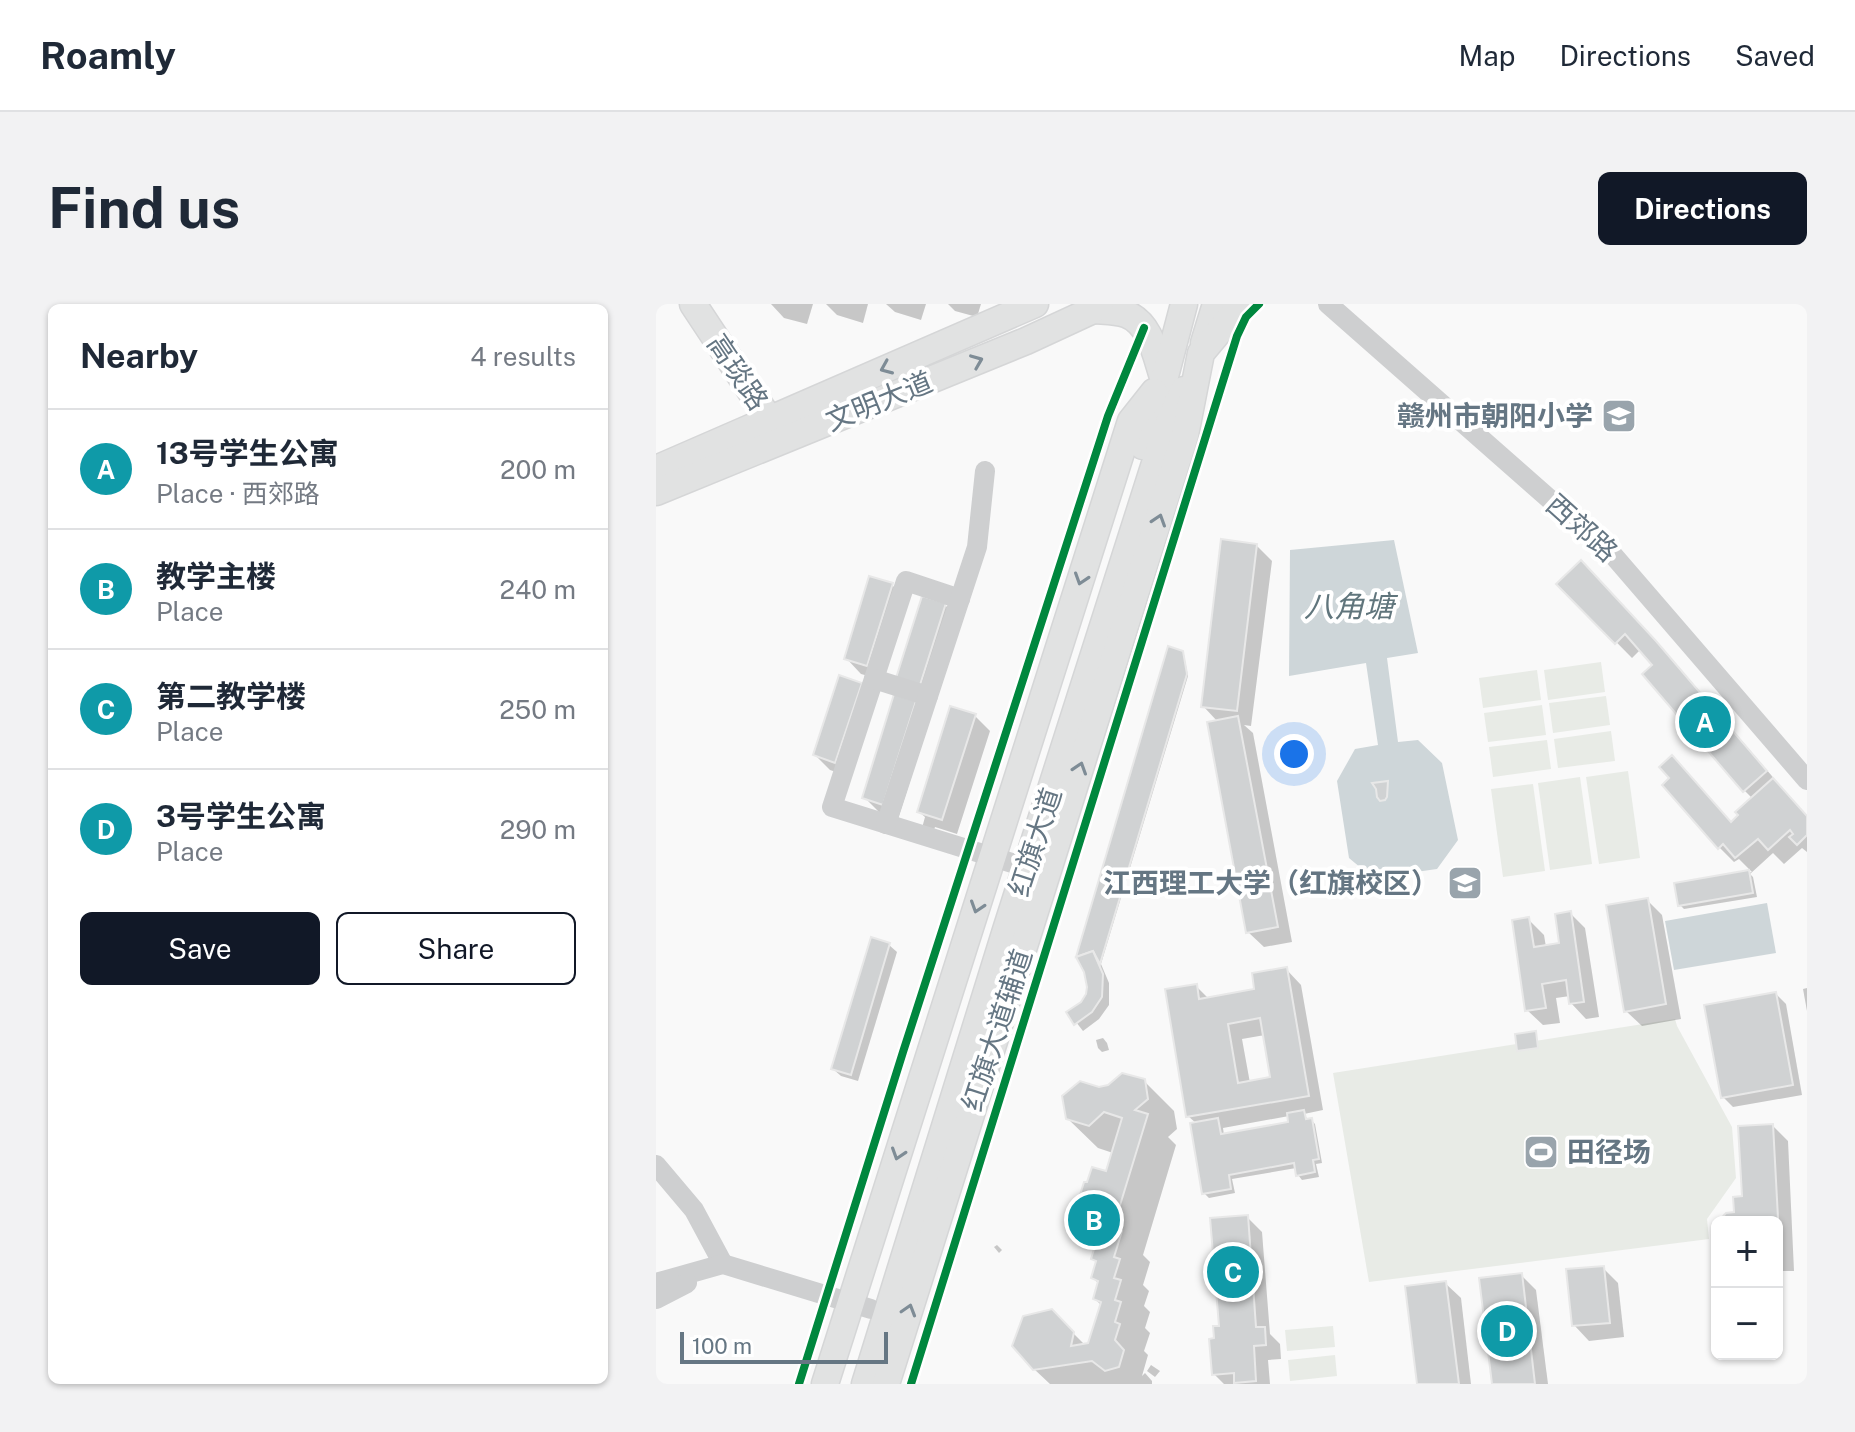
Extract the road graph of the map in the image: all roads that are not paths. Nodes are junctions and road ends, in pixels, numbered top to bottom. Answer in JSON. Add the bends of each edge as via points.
{"nodes":[{"id":1,"x":693,"y":304,"type":"edge"},
{"id":2,"x":712,"y":304,"type":"edge"},
{"id":3,"x":1035,"y":304,"type":"edge"},
{"id":4,"x":1184,"y":304,"type":"edge"},
{"id":5,"x":1216,"y":304,"type":"edge"},
{"id":6,"x":1242,"y":304,"type":"edge"},
{"id":7,"x":1328,"y":304,"type":"edge"},
{"id":8,"x":1097,"y":307,"type":"edge"},
{"id":9,"x":1201,"y":353,"type":"junction"},
{"id":10,"x":1164,"y":380,"type":"junction"},
{"id":11,"x":785,"y":426,"type":"junction"},
{"id":12,"x":656,"y":469,"type":"edge"},
{"id":13,"x":985,"y":471,"type":"dead end"},
{"id":14,"x":656,"y":492,"type":"edge"},
{"id":15,"x":960,"y":599,"type":"junction"},
{"id":16,"x":874,"y":679,"type":"junction"},
{"id":17,"x":928,"y":696,"type":"junction"},
{"id":18,"x":1807,"y":780,"type":"edge"},
{"id":19,"x":886,"y":824,"type":"junction"},
{"id":20,"x":1002,"y":860,"type":"junction"},
{"id":21,"x":656,"y":1165,"type":"edge"},
{"id":22,"x":723,"y":1264,"type":"junction"},
{"id":23,"x":656,"y":1283,"type":"edge"},
{"id":24,"x":656,"y":1299,"type":"edge"},
{"id":25,"x":861,"y":1306,"type":"junction"},
{"id":26,"x":825,"y":1384,"type":"edge"},
{"id":27,"x":847,"y":1384,"type":"edge"},
{"id":28,"x":865,"y":1384,"type":"edge"},
{"id":29,"x":886,"y":1384,"type":"edge"}],
"edges":[{"from":1,"to":11,"type":"main road","name":"高琰路"},
{"from":2,"to":11,"type":"main road","name":"高琰路"},
{"from":3,"to":11,"type":"main road","name":"文明大道","one_way":true},
{"from":4,"to":10,"type":"main road","name":"红旗大道"},
{"from":5,"to":9,"type":"main road","name":"红旗大道"},
{"from":6,"to":9,"type":"main road"},
{"from":7,"to":18,"type":"street","name":"西郊路","via":[[1613,555]]},
{"from":8,"to":10,"type":"main road","via":[[1131,316],[1144,328]]},
{"from":11,"to":8,"type":"main road","name":"文明大道","one_way":true,"via":[[1026,341]]},
{"from":9,"to":28,"type":"main road","name":"红旗大道","via":[[1166,429]]},
{"from":29,"to":9,"type":"main road","name":"红旗大道辅道","one_way":true,"via":[[1185,435]]},
{"from":10,"to":20,"type":"main road","name":"红旗大道","one_way":true},
{"from":11,"to":12,"type":"main road","name":"文明大道"},
{"from":11,"to":14,"type":"main road","name":"文明大道"},
{"from":13,"to":15,"type":"street","via":[[977,547]]},
{"from":15,"to":16,"type":"street","via":[[906,581]]},
{"from":15,"to":17,"type":"street"},
{"from":16,"to":17,"type":"street"},
{"from":16,"to":19,"type":"street","via":[[832,807]]},
{"from":17,"to":19,"type":"street"},
{"from":19,"to":20,"type":"street"},
{"from":20,"to":25,"type":"main road","name":"红旗大道","one_way":true},
{"from":21,"to":22,"type":"street","via":[[694,1210]]},
{"from":22,"to":23,"type":"street"},
{"from":22,"to":24,"type":"street"},
{"from":22,"to":25,"type":"street"},
{"from":25,"to":26,"type":"main road"},
{"from":25,"to":27,"type":"main road","name":"红旗大道"}]}
